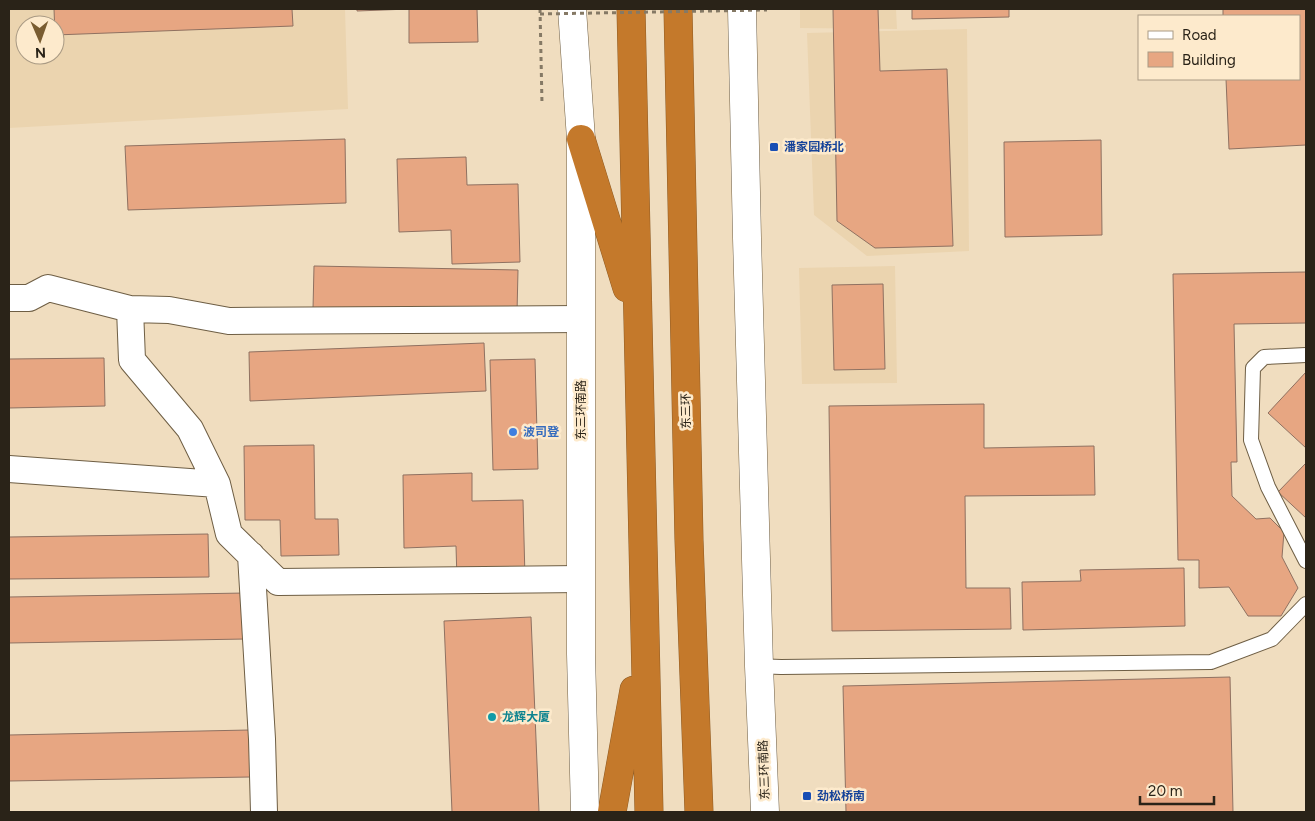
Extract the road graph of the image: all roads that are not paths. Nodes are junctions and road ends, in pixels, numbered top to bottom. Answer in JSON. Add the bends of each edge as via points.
{"nodes":[{"id":1,"x":572,"y":9,"type":"edge"},
{"id":2,"x":631,"y":9,"type":"edge"},
{"id":3,"x":678,"y":9,"type":"edge"},
{"id":4,"x":754,"y":9,"type":"edge"},
{"id":5,"x":581,"y":139,"type":"junction"},
{"id":6,"x":9,"y":298,"type":"edge"},
{"id":7,"x":130,"y":309,"type":"junction"},
{"id":8,"x":581,"y":319,"type":"junction"},
{"id":9,"x":637,"y":319,"type":"junction"},
{"id":10,"x":1306,"y":355,"type":"edge"},
{"id":11,"x":9,"y":469,"type":"edge"},
{"id":12,"x":217,"y":484,"type":"junction"},
{"id":13,"x":251,"y":555,"type":"junction"},
{"id":14,"x":1306,"y":561,"type":"edge"},
{"id":15,"x":581,"y":579,"type":"junction"},
{"id":16,"x":1306,"y":604,"type":"edge"},
{"id":17,"x":645,"y":632,"type":"junction"},
{"id":18,"x":759,"y":666,"type":"junction"},
{"id":19,"x":264,"y":812,"type":"edge"},
{"id":20,"x":585,"y":812,"type":"edge"},
{"id":21,"x":612,"y":812,"type":"edge"},
{"id":22,"x":649,"y":812,"type":"edge"},
{"id":23,"x":699,"y":812,"type":"edge"},
{"id":24,"x":765,"y":812,"type":"edge"}],
"edges":[{"from":1,"to":5,"type":"street","name":"东三环南路"},
{"from":2,"to":9,"type":"highway"},
{"from":3,"to":23,"type":"highway","name":"东三环","via":[[689,540]]},
{"from":4,"to":18,"type":"street","name":"东三环南路","via":[[747,238]]},
{"from":5,"to":8,"type":"street","name":"东三环南路"},
{"from":5,"to":9,"type":"highway"},
{"from":6,"to":7,"type":"street","via":[[29,298],[48,288]]},
{"from":7,"to":8,"type":"street","via":[[169,310],[229,321]]},
{"from":7,"to":12,"type":"street","via":[[132,360],[190,429]]},
{"from":8,"to":15,"type":"street","name":"东三环南路"},
{"from":9,"to":17,"type":"highway"},
{"from":10,"to":14,"type":"lane","via":[[1264,357],[1253,368],[1251,440],[1268,487]]},
{"from":11,"to":12,"type":"street"},
{"from":12,"to":13,"type":"street","via":[[229,534]]},
{"from":13,"to":15,"type":"street","via":[[278,582]]},
{"from":13,"to":19,"type":"street"},
{"from":15,"to":20,"type":"street","name":"东三环南路"},
{"from":16,"to":18,"type":"lane","via":[[1272,639],[1211,662]]},
{"from":17,"to":21,"type":"highway"},
{"from":17,"to":22,"type":"highway"},
{"from":18,"to":24,"type":"street","name":"东三环南路"}]}
